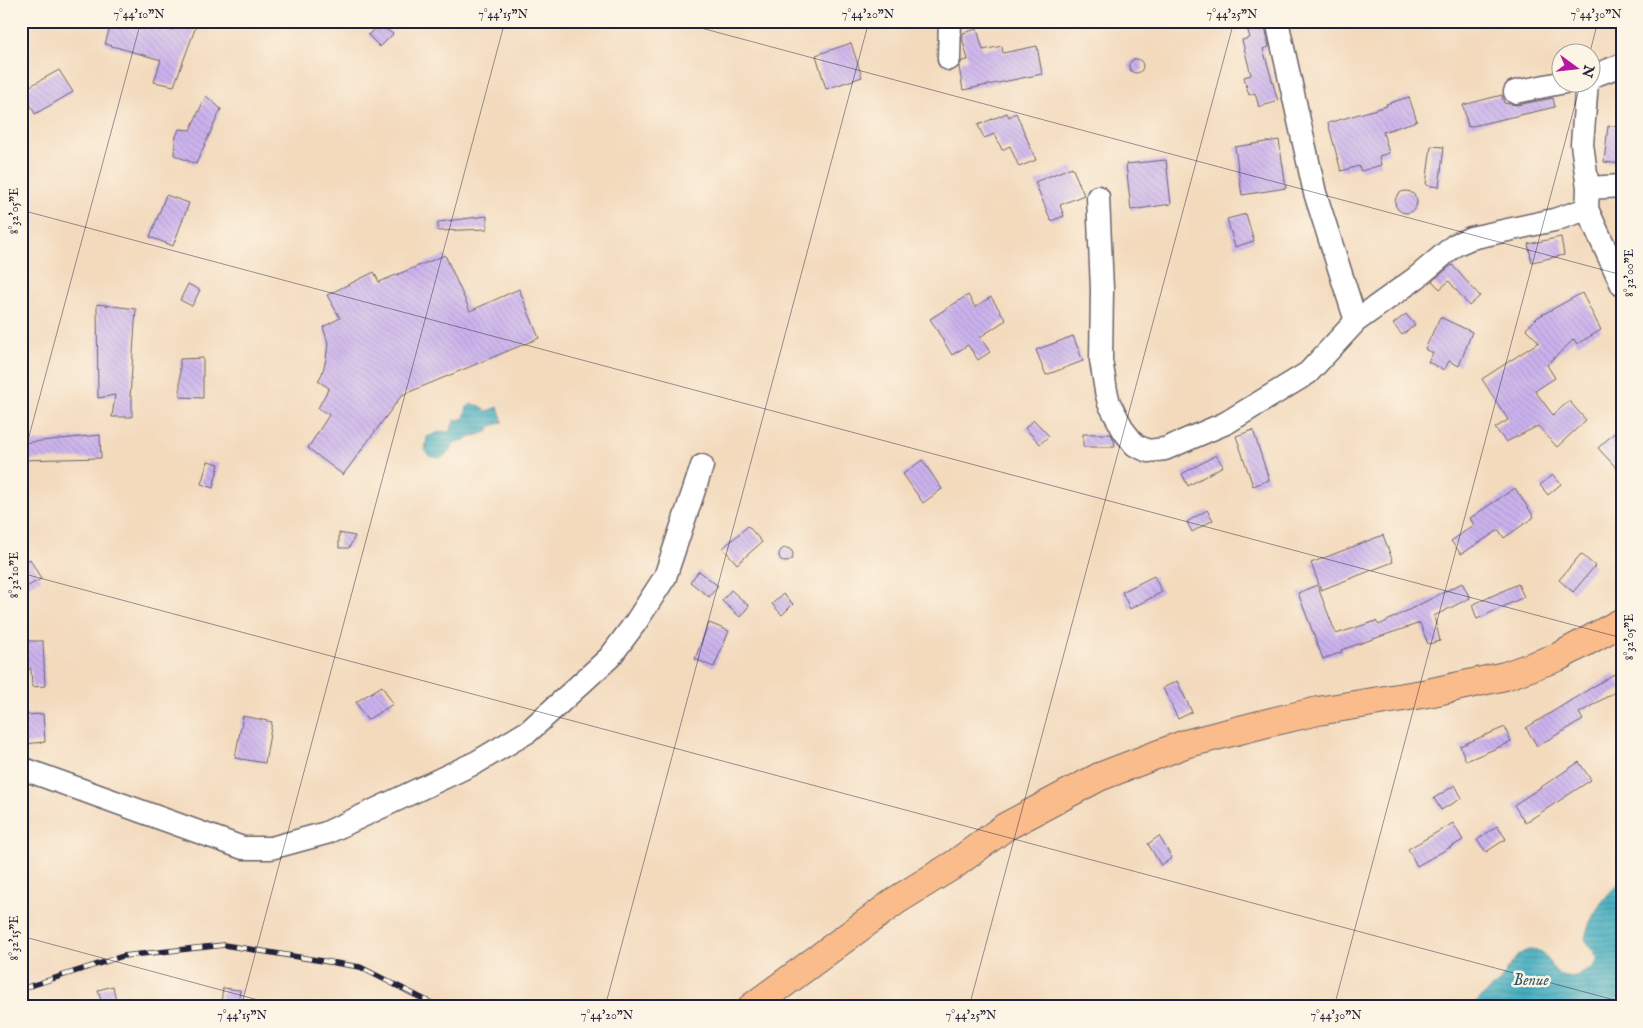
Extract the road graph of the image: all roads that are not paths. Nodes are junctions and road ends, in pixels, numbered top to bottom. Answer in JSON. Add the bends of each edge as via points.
{"nodes":[{"id":1,"x":950,"y":21,"type":"edge"},
{"id":2,"x":1277,"y":21,"type":"edge"},
{"id":3,"x":949,"y":59,"type":"dead end"},
{"id":4,"x":1622,"y":65,"type":"edge"},
{"id":5,"x":1600,"y":73,"type":"edge"},
{"id":6,"x":1550,"y":85,"type":"edge"},
{"id":7,"x":1515,"y":92,"type":"dead end"},
{"id":8,"x":1586,"y":92,"type":"edge"},
{"id":9,"x":1622,"y":186,"type":"edge"},
{"id":10,"x":1098,"y":197,"type":"dead end"},
{"id":11,"x":1587,"y":198,"type":"junction"},
{"id":12,"x":1622,"y":285,"type":"edge"},
{"id":13,"x":1356,"y":321,"type":"junction"},
{"id":14,"x":702,"y":466,"type":"dead end"},
{"id":15,"x":1622,"y":622,"type":"edge"},
{"id":16,"x":21,"y":768,"type":"edge"},
{"id":17,"x":752,"y":1007,"type":"edge"}],
"edges":[{"from":1,"to":3,"type":"street"},
{"from":2,"to":13,"type":"street","via":[[1314,193]]},
{"from":4,"to":5,"type":"street"},
{"from":6,"to":7,"type":"street"},
{"from":8,"to":11,"type":"street","via":[[1582,144]]},
{"from":9,"to":11,"type":"street"},
{"from":10,"to":13,"type":"street","via":[[1103,377],[1109,403],[1124,431],[1140,448],[1148,451],[1165,449],[1226,423],[1308,373]]},
{"from":11,"to":12,"type":"street"},
{"from":11,"to":13,"type":"street","via":[[1554,220],[1471,238],[1455,245]]},
{"from":14,"to":16,"type":"street","via":[[665,577],[610,656],[529,731],[477,762],[326,833],[271,848],[243,848]]},
{"from":15,"to":17,"type":"main road","via":[[1558,657],[1505,676],[1318,710],[1185,744],[1099,777],[1004,827],[955,864],[897,900]]}]}
